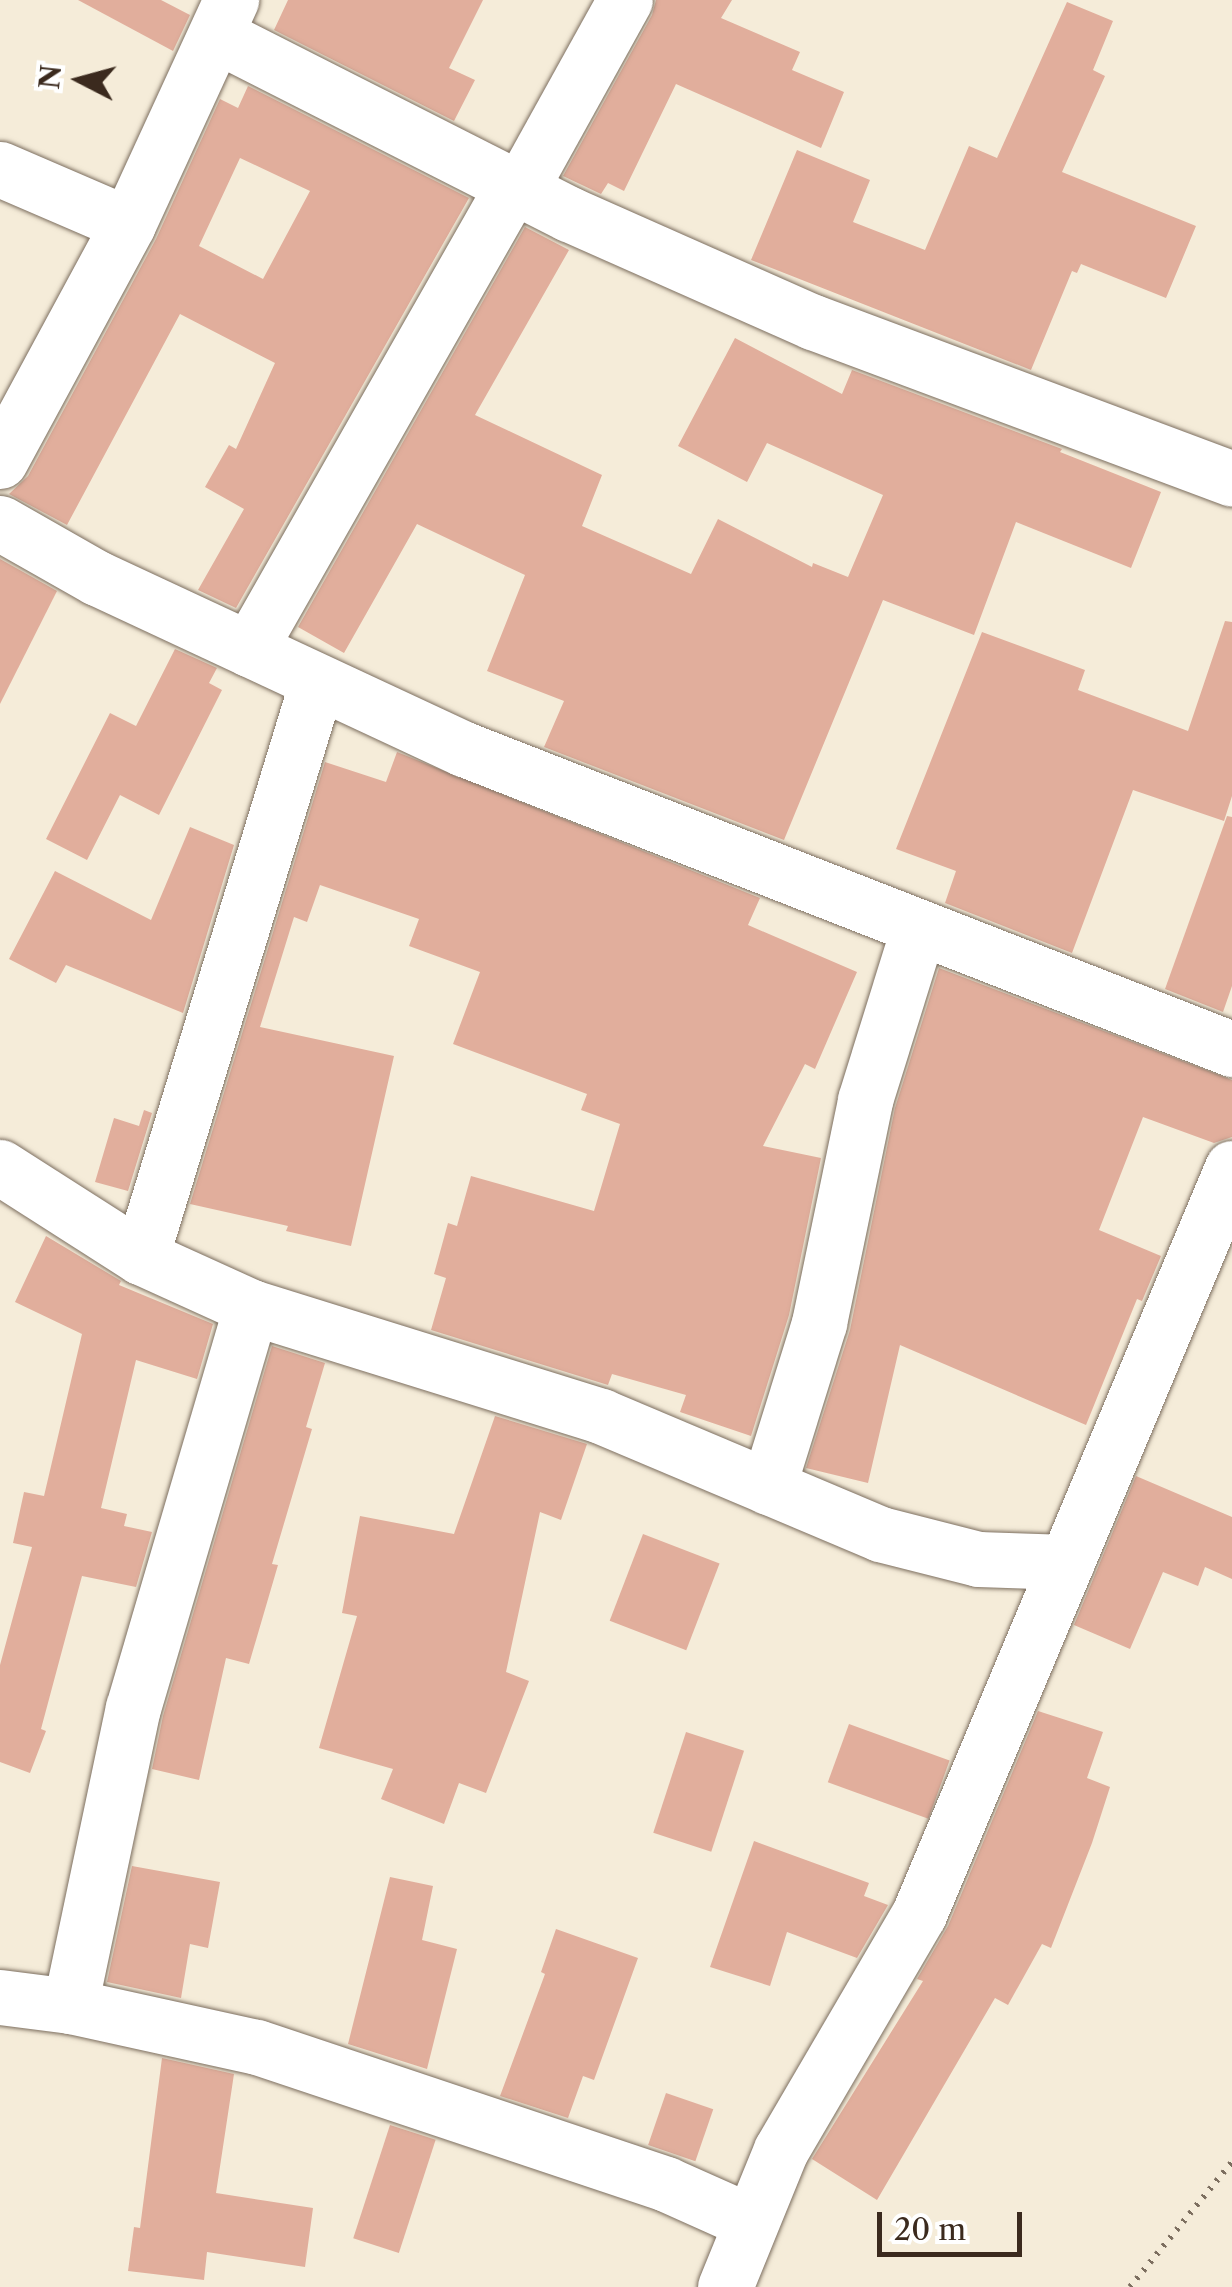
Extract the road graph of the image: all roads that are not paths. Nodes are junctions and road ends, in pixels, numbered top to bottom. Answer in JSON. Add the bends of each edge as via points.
{"nodes":[{"id":1,"x":625,"y":0,"type":"edge"},
{"id":2,"x":224,"y":18,"type":"edge"},
{"id":3,"x":0,"y":169,"type":"edge"},
{"id":4,"x":517,"y":186,"type":"junction"},
{"id":5,"x":128,"y":224,"type":"junction"},
{"id":6,"x":0,"y":461,"type":"edge"},
{"id":7,"x":1232,"y":479,"type":"edge"},
{"id":8,"x":0,"y":523,"type":"edge"},
{"id":9,"x":249,"y":649,"type":"junction"},
{"id":10,"x":317,"y":682,"type":"junction"},
{"id":11,"x":918,"y":927,"type":"junction"},
{"id":12,"x":1232,"y":1049,"type":"edge"},
{"id":13,"x":0,"y":1167,"type":"edge"},
{"id":14,"x":1232,"y":1168,"type":"edge"},
{"id":15,"x":141,"y":1257,"type":"junction"},
{"id":16,"x":251,"y":1306,"type":"junction"},
{"id":17,"x":768,"y":1487,"type":"junction"},
{"id":18,"x":1066,"y":1562,"type":"junction"},
{"id":19,"x":0,"y":1996,"type":"edge"},
{"id":20,"x":70,"y":2006,"type":"junction"},
{"id":21,"x":748,"y":2221,"type":"junction"},
{"id":22,"x":725,"y":2287,"type":"edge"}],
"edges":[{"from":1,"to":4,"type":"street"},
{"from":2,"to":4,"type":"street"},
{"from":2,"to":5,"type":"street"},
{"from":3,"to":5,"type":"street"},
{"from":4,"to":7,"type":"street","via":[[813,322]]},
{"from":4,"to":9,"type":"street"},
{"from":5,"to":6,"type":"street"},
{"from":8,"to":9,"type":"street"},
{"from":9,"to":10,"type":"street"},
{"from":10,"to":11,"type":"street","via":[[464,748]]},
{"from":10,"to":15,"type":"street"},
{"from":11,"to":12,"type":"street"},
{"from":11,"to":17,"type":"street","via":[[866,1100],[820,1323]]},
{"from":13,"to":15,"type":"street"},
{"from":14,"to":18,"type":"street"},
{"from":15,"to":16,"type":"street"},
{"from":16,"to":17,"type":"street","via":[[600,1416]]},
{"from":16,"to":20,"type":"street","via":[[133,1708]]},
{"from":17,"to":18,"type":"street","via":[[880,1534],[978,1560]]},
{"from":18,"to":21,"type":"street","via":[[919,1914],[781,2150]]},
{"from":19,"to":20,"type":"street"},
{"from":20,"to":21,"type":"street","via":[[257,2046],[666,2184]]},
{"from":21,"to":22,"type":"street"}]}
